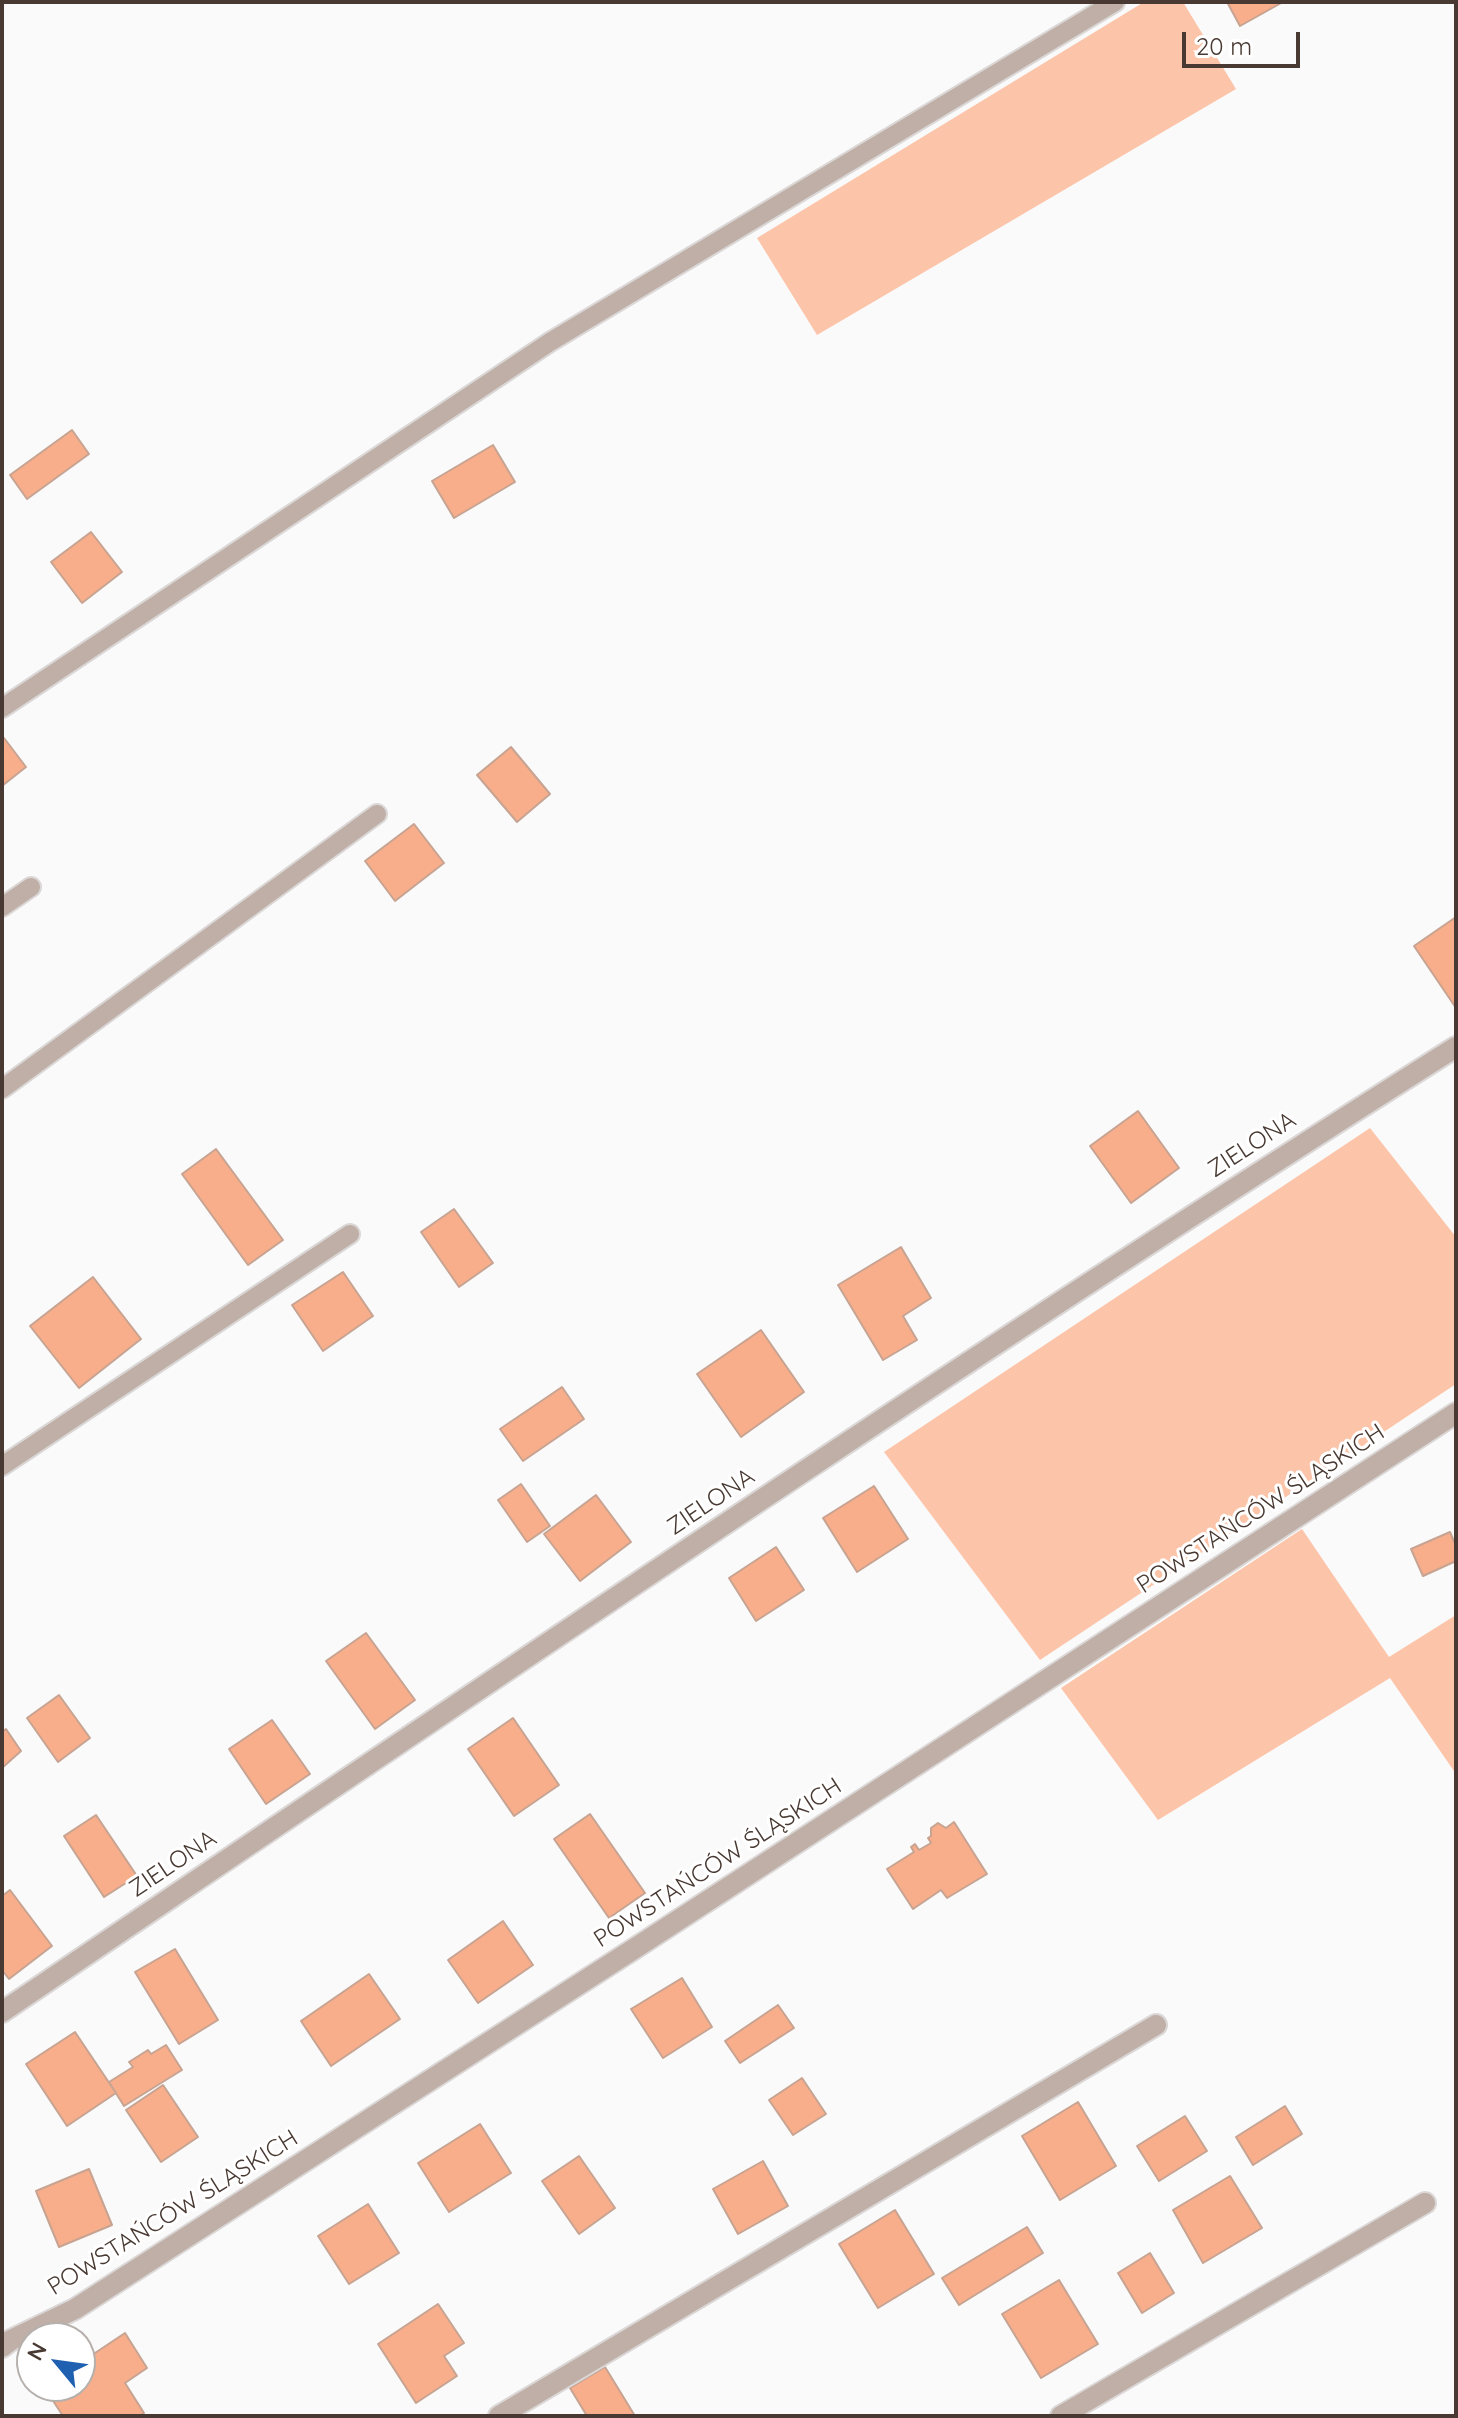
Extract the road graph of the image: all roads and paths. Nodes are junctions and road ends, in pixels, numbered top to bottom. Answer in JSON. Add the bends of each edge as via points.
{"nodes":[{"id":1,"x":1115,"y":2,"type":"edge"},
{"id":2,"x":2,"y":708,"type":"edge"},
{"id":3,"x":377,"y":814,"type":"dead end"},
{"id":4,"x":31,"y":887,"type":"dead end"},
{"id":5,"x":2,"y":907,"type":"edge"},
{"id":6,"x":1456,"y":1047,"type":"edge"},
{"id":7,"x":2,"y":1089,"type":"edge"},
{"id":8,"x":350,"y":1234,"type":"dead end"},
{"id":9,"x":1456,"y":1413,"type":"edge"},
{"id":10,"x":2,"y":1466,"type":"edge"},
{"id":11,"x":2,"y":2012,"type":"edge"},
{"id":12,"x":1156,"y":2025,"type":"dead end"},
{"id":13,"x":1425,"y":2203,"type":"dead end"},
{"id":14,"x":2,"y":2347,"type":"edge"},
{"id":15,"x":499,"y":2416,"type":"edge"},
{"id":16,"x":1061,"y":2416,"type":"edge"}],
"edges":[{"from":1,"to":2,"type":"lane","via":[[550,342]]},
{"from":3,"to":7,"type":"lane"},
{"from":4,"to":5,"type":"lane"},
{"from":6,"to":11,"type":"street","name":"ZIELONA","via":[[565,1630]]},
{"from":8,"to":10,"type":"lane"},
{"from":9,"to":14,"type":"street","name":"POWSTAŃCÓW ŚLĄSKICH","via":[[75,2309]]},
{"from":12,"to":15,"type":"street"},
{"from":13,"to":16,"type":"street"}]}
